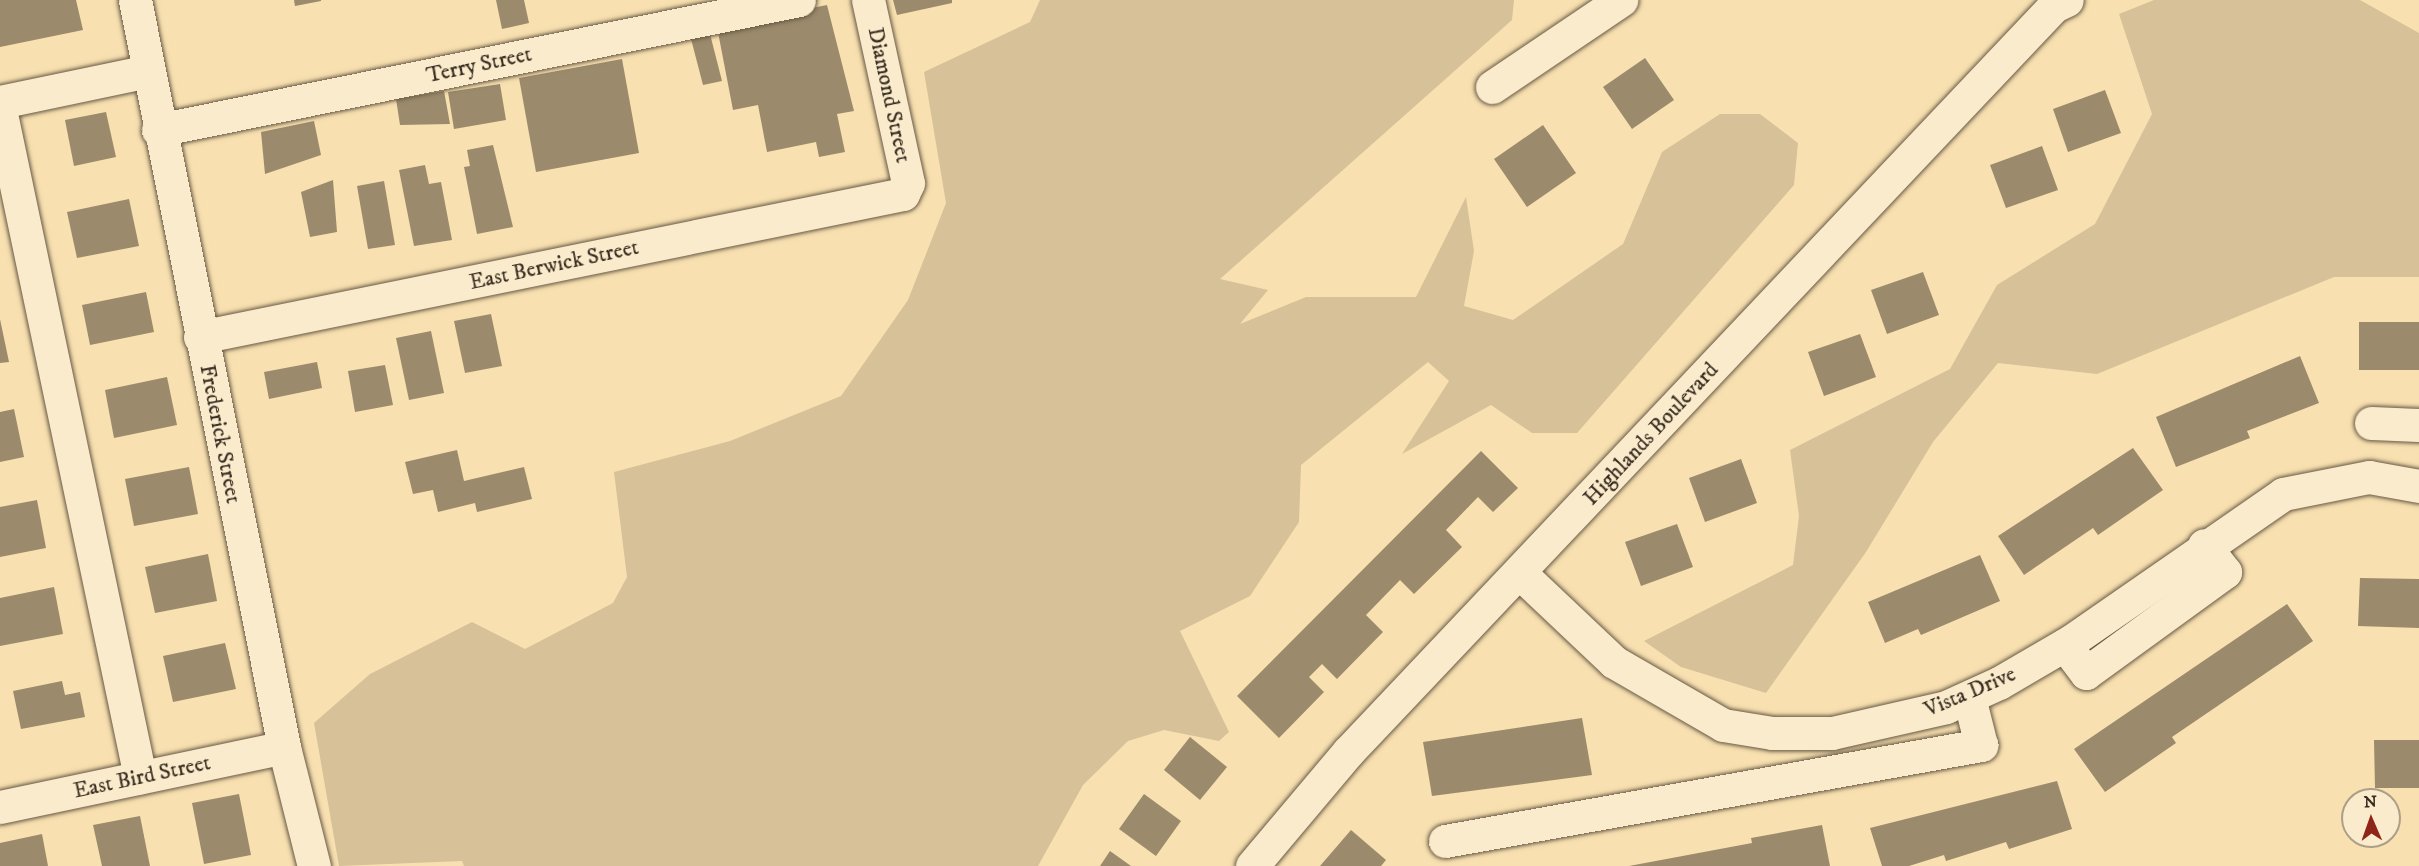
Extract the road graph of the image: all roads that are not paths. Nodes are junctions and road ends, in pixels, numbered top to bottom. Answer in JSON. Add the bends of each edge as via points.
{"nodes":[{"id":1,"x":135,"y":0,"type":"edge"},
{"id":2,"x":799,"y":0,"type":"edge"},
{"id":3,"x":868,"y":0,"type":"edge"},
{"id":4,"x":1621,"y":0,"type":"edge"},
{"id":5,"x":2059,"y":2,"type":"edge"},
{"id":6,"x":148,"y":71,"type":"junction"},
{"id":7,"x":1491,"y":87,"type":"dead end"},
{"id":8,"x":0,"y":102,"type":"edge"},
{"id":9,"x":0,"y":109,"type":"edge"},
{"id":10,"x":158,"y":130,"type":"junction"},
{"id":11,"x":907,"y":190,"type":"joint"},
{"id":12,"x":200,"y":337,"type":"junction"},
{"id":13,"x":2371,"y":423,"type":"dead end"},
{"id":14,"x":2419,"y":425,"type":"edge"},
{"id":15,"x":2419,"y":486,"type":"edge"},
{"id":16,"x":1520,"y":573,"type":"junction"},
{"id":17,"x":1969,"y":697,"type":"junction"},
{"id":18,"x":284,"y":747,"type":"junction"},
{"id":19,"x":140,"y":777,"type":"junction"},
{"id":20,"x":0,"y":807,"type":"edge"},
{"id":21,"x":1445,"y":841,"type":"dead end"},
{"id":22,"x":315,"y":866,"type":"edge"},
{"id":23,"x":1252,"y":866,"type":"edge"}],
"edges":[{"from":1,"to":6,"type":"street","name":"Frederick Street"},
{"from":2,"to":10,"type":"street","name":"Terry Street"},
{"from":3,"to":11,"type":"street","name":"Diamond Street"},
{"from":4,"to":7,"type":"street"},
{"from":5,"to":16,"type":"street","name":"Highlands Boulevard"},
{"from":6,"to":8,"type":"street"},
{"from":6,"to":10,"type":"street","name":"Frederick Street"},
{"from":9,"to":19,"type":"street"},
{"from":10,"to":12,"type":"street","name":"Frederick Street"},
{"from":11,"to":12,"type":"street","name":"East Berwick Street"},
{"from":12,"to":18,"type":"street","name":"Frederick Street"},
{"from":13,"to":14,"type":"street"},
{"from":15,"to":17,"type":"street","name":"Vista Drive","via":[[2369,477],[2283,494],[2204,545],[2065,645]]},
{"from":16,"to":17,"type":"street","name":"Vista Drive","via":[[1614,662],[1723,725],[1772,733],[1869,729]]},
{"from":16,"to":23,"type":"street","name":"Highlands Boulevard","via":[[1348,752]]},
{"from":17,"to":21,"type":"street","via":[[1981,745]]},
{"from":18,"to":19,"type":"street","name":"East Bird Street"},
{"from":18,"to":22,"type":"street","name":"Frederick Street"},
{"from":19,"to":20,"type":"street","name":"East Bird Street"}]}
